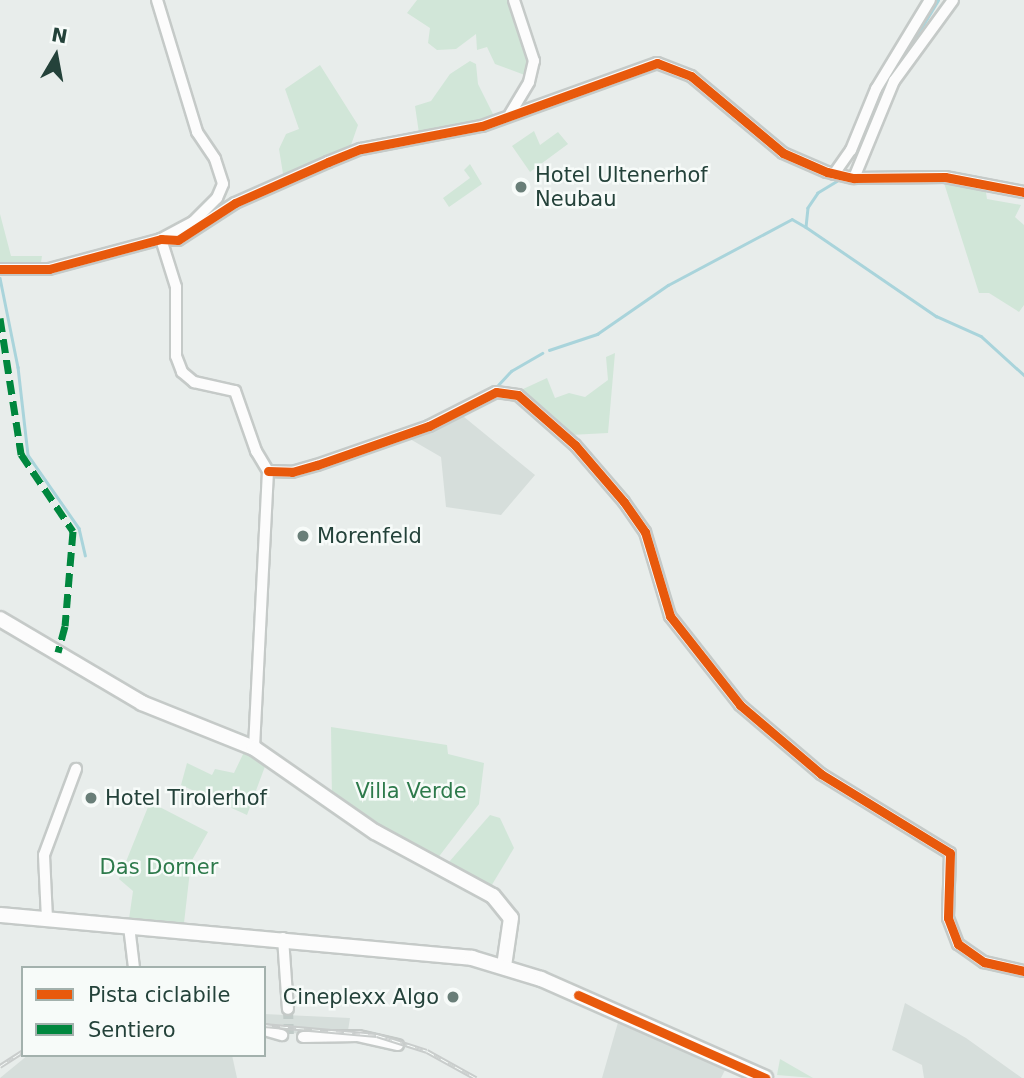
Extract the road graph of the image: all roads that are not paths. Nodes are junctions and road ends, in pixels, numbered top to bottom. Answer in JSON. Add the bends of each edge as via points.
{"nodes":[{"id":1,"x":157,"y":0,"type":"edge"},
{"id":2,"x":513,"y":0,"type":"edge"},
{"id":3,"x":930,"y":0,"type":"edge"},
{"id":4,"x":953,"y":0,"type":"edge"},
{"id":5,"x":510,"y":114,"type":"junction"},
{"id":6,"x":834,"y":174,"type":"junction"},
{"id":7,"x":854,"y":178,"type":"junction"},
{"id":8,"x":1024,"y":192,"type":"edge"},
{"id":9,"x":160,"y":239,"type":"junction"},
{"id":10,"x":4,"y":268,"type":"edge"},
{"id":11,"x":268,"y":471,"type":"junction"},
{"id":12,"x":0,"y":619,"type":"edge"},
{"id":13,"x":254,"y":748,"type":"junction"},
{"id":14,"x":76,"y":769,"type":"dead end"},
{"id":15,"x":0,"y":915,"type":"edge"},
{"id":16,"x":47,"y":919,"type":"junction"},
{"id":17,"x":129,"y":926,"type":"junction"},
{"id":18,"x":283,"y":938,"type":"junction"},
{"id":19,"x":134,"y":966,"type":"edge"},
{"id":20,"x":504,"y":966,"type":"junction"},
{"id":21,"x":1024,"y":971,"type":"edge"},
{"id":22,"x":288,"y":1009,"type":"tunnel mouth"},
{"id":23,"x":266,"y":1031,"type":"edge"},
{"id":24,"x":282,"y":1035,"type":"dead end"},
{"id":25,"x":303,"y":1037,"type":"dead end"},
{"id":26,"x":398,"y":1045,"type":"dead end"},
{"id":27,"x":765,"y":1078,"type":"edge"}],
"edges":[{"from":1,"to":9,"type":"street","via":[[197,132],[215,159],[223,184],[217,198],[193,222]]},
{"from":2,"to":5,"type":"street","via":[[534,61],[529,82]]},
{"from":3,"to":6,"type":"street","via":[[876,89],[851,150]]},
{"from":4,"to":7,"type":"street","via":[[894,81]]},
{"from":5,"to":6,"type":"street","via":[[660,64],[691,76],[783,153]]},
{"from":5,"to":9,"type":"street","via":[[451,135],[361,149],[236,203],[178,240]]},
{"from":6,"to":7,"type":"street"},
{"from":7,"to":8,"type":"street","via":[[945,177]]},
{"from":9,"to":10,"type":"street","via":[[57,268]]},
{"from":9,"to":11,"type":"street","via":[[176,286],[173,329],[180,368],[204,387],[235,391]]},
{"from":11,"to":13,"type":"street"},
{"from":11,"to":21,"type":"street","via":[[292,472],[317,465],[429,426],[496,392],[518,395],[575,445],[625,502],[648,538],[670,616],[740,705],[821,774],[950,853],[948,918],[958,944],[984,962]]},
{"from":12,"to":13,"type":"main road","via":[[142,703]]},
{"from":13,"to":20,"type":"main road","via":[[374,832],[505,906],[512,936]]},
{"from":14,"to":16,"type":"street","via":[[44,855]]},
{"from":15,"to":16,"type":"main road"},
{"from":16,"to":17,"type":"main road"},
{"from":17,"to":18,"type":"main road"},
{"from":17,"to":19,"type":"street"},
{"from":18,"to":20,"type":"main road","via":[[433,952]]},
{"from":18,"to":22,"type":"street"},
{"from":20,"to":27,"type":"main road"},
{"from":23,"to":24,"type":"street"},
{"from":25,"to":26,"type":"street","via":[[358,1036]]}]}
